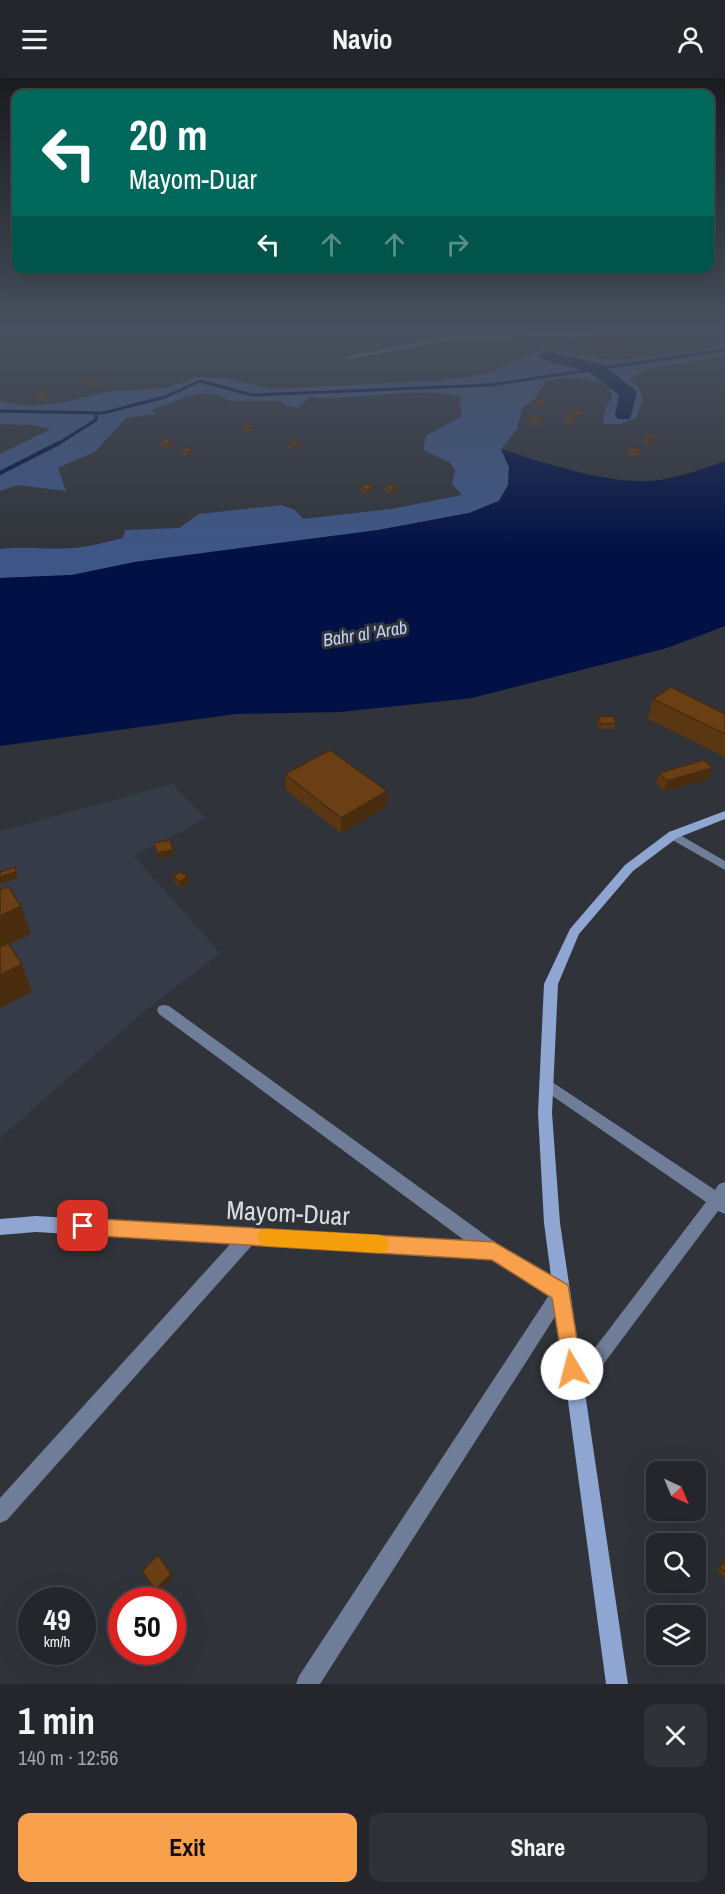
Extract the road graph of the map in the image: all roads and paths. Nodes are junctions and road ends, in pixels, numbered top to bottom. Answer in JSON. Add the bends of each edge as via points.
{"nodes":[{"id":1,"x":725,"y":815,"type":"edge"},
{"id":2,"x":673,"y":835,"type":"junction"},
{"id":3,"x":725,"y":866,"type":"edge"},
{"id":4,"x":164,"y":1010,"type":"dead end"},
{"id":5,"x":546,"y":1084,"type":"junction"},
{"id":6,"x":722,"y":1198,"type":"edge"},
{"id":7,"x":0,"y":1227,"type":"edge"},
{"id":8,"x":249,"y":1236,"type":"junction"},
{"id":9,"x":494,"y":1251,"type":"junction"},
{"id":10,"x":561,"y":1292,"type":"junction"},
{"id":11,"x":575,"y":1388,"type":"junction"},
{"id":12,"x":0,"y":1513,"type":"edge"},
{"id":13,"x":307,"y":1684,"type":"edge"},
{"id":14,"x":617,"y":1684,"type":"edge"}],
"edges":[{"from":1,"to":2,"type":"main road"},
{"from":2,"to":3,"type":"street"},
{"from":2,"to":5,"type":"main road","via":[[629,868],[574,932],[551,984]]},
{"from":4,"to":9,"type":"street"},
{"from":5,"to":6,"type":"street"},
{"from":5,"to":10,"type":"main road","via":[[552,1223]]},
{"from":6,"to":11,"type":"street"},
{"from":7,"to":8,"type":"main road","name":"Mayom-Duar","via":[[36,1224]]},
{"from":8,"to":9,"type":"main road","name":"Mayom-Duar"},
{"from":8,"to":12,"type":"street"},
{"from":9,"to":10,"type":"main road","name":"Mayom-Duar"},
{"from":10,"to":11,"type":"main road"},
{"from":10,"to":13,"type":"street"},
{"from":11,"to":14,"type":"main road"}]}
